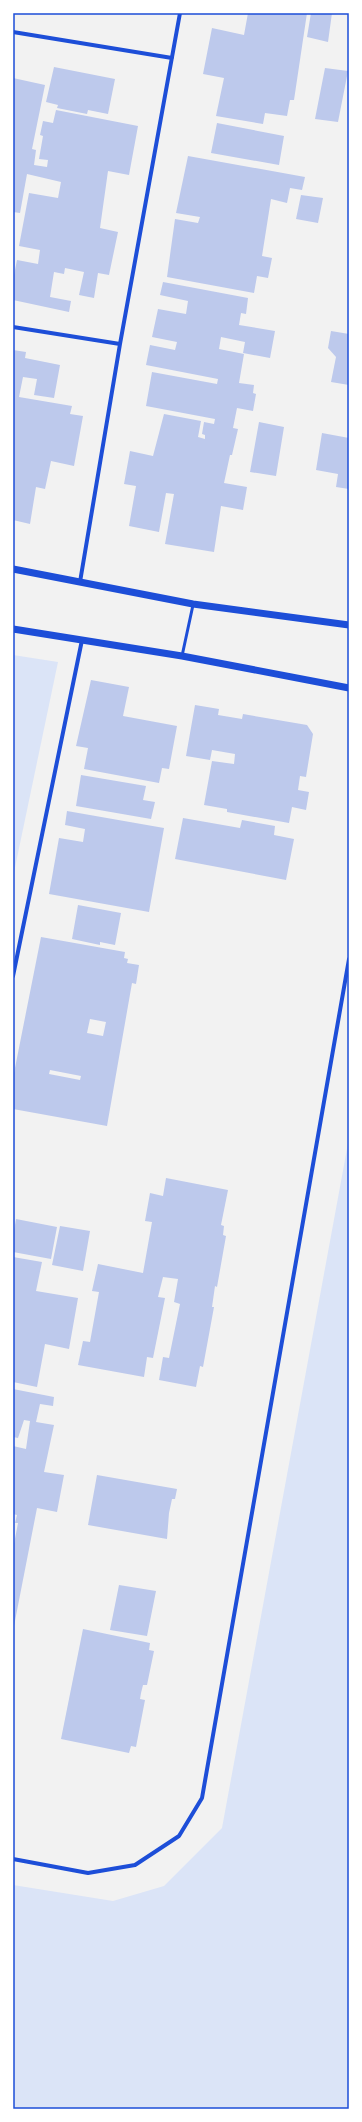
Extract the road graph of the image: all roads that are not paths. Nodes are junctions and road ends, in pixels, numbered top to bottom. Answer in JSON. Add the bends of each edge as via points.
{"nodes":[{"id":1,"x":180,"y":13,"type":"edge"},
{"id":2,"x":13,"y":32,"type":"edge"},
{"id":3,"x":172,"y":58,"type":"junction"},
{"id":4,"x":13,"y":327,"type":"edge"},
{"id":5,"x":120,"y":344,"type":"junction"},
{"id":6,"x":13,"y":569,"type":"edge"},
{"id":7,"x":80,"y":583,"type":"junction"},
{"id":8,"x":193,"y":604,"type":"junction"},
{"id":9,"x":349,"y":625,"type":"edge"},
{"id":10,"x":13,"y":629,"type":"edge"},
{"id":11,"x":82,"y":639,"type":"junction"},
{"id":12,"x":182,"y":656,"type":"junction"},
{"id":13,"x":349,"y":688,"type":"edge"},
{"id":14,"x":349,"y":959,"type":"edge"},
{"id":15,"x":13,"y":976,"type":"edge"},
{"id":16,"x":13,"y":1859,"type":"edge"}],
"edges":[{"from":1,"to":3,"type":"street"},
{"from":2,"to":3,"type":"street"},
{"from":3,"to":5,"type":"street"},
{"from":4,"to":5,"type":"street"},
{"from":5,"to":7,"type":"street"},
{"from":6,"to":7,"type":"street"},
{"from":7,"to":8,"type":"street"},
{"from":8,"to":9,"type":"street"},
{"from":8,"to":12,"type":"lane"},
{"from":10,"to":11,"type":"street"},
{"from":11,"to":12,"type":"street"},
{"from":11,"to":15,"type":"street"},
{"from":12,"to":13,"type":"street"},
{"from":14,"to":16,"type":"street","via":[[202,1798],[179,1836],[134,1865],[88,1873]]}]}
